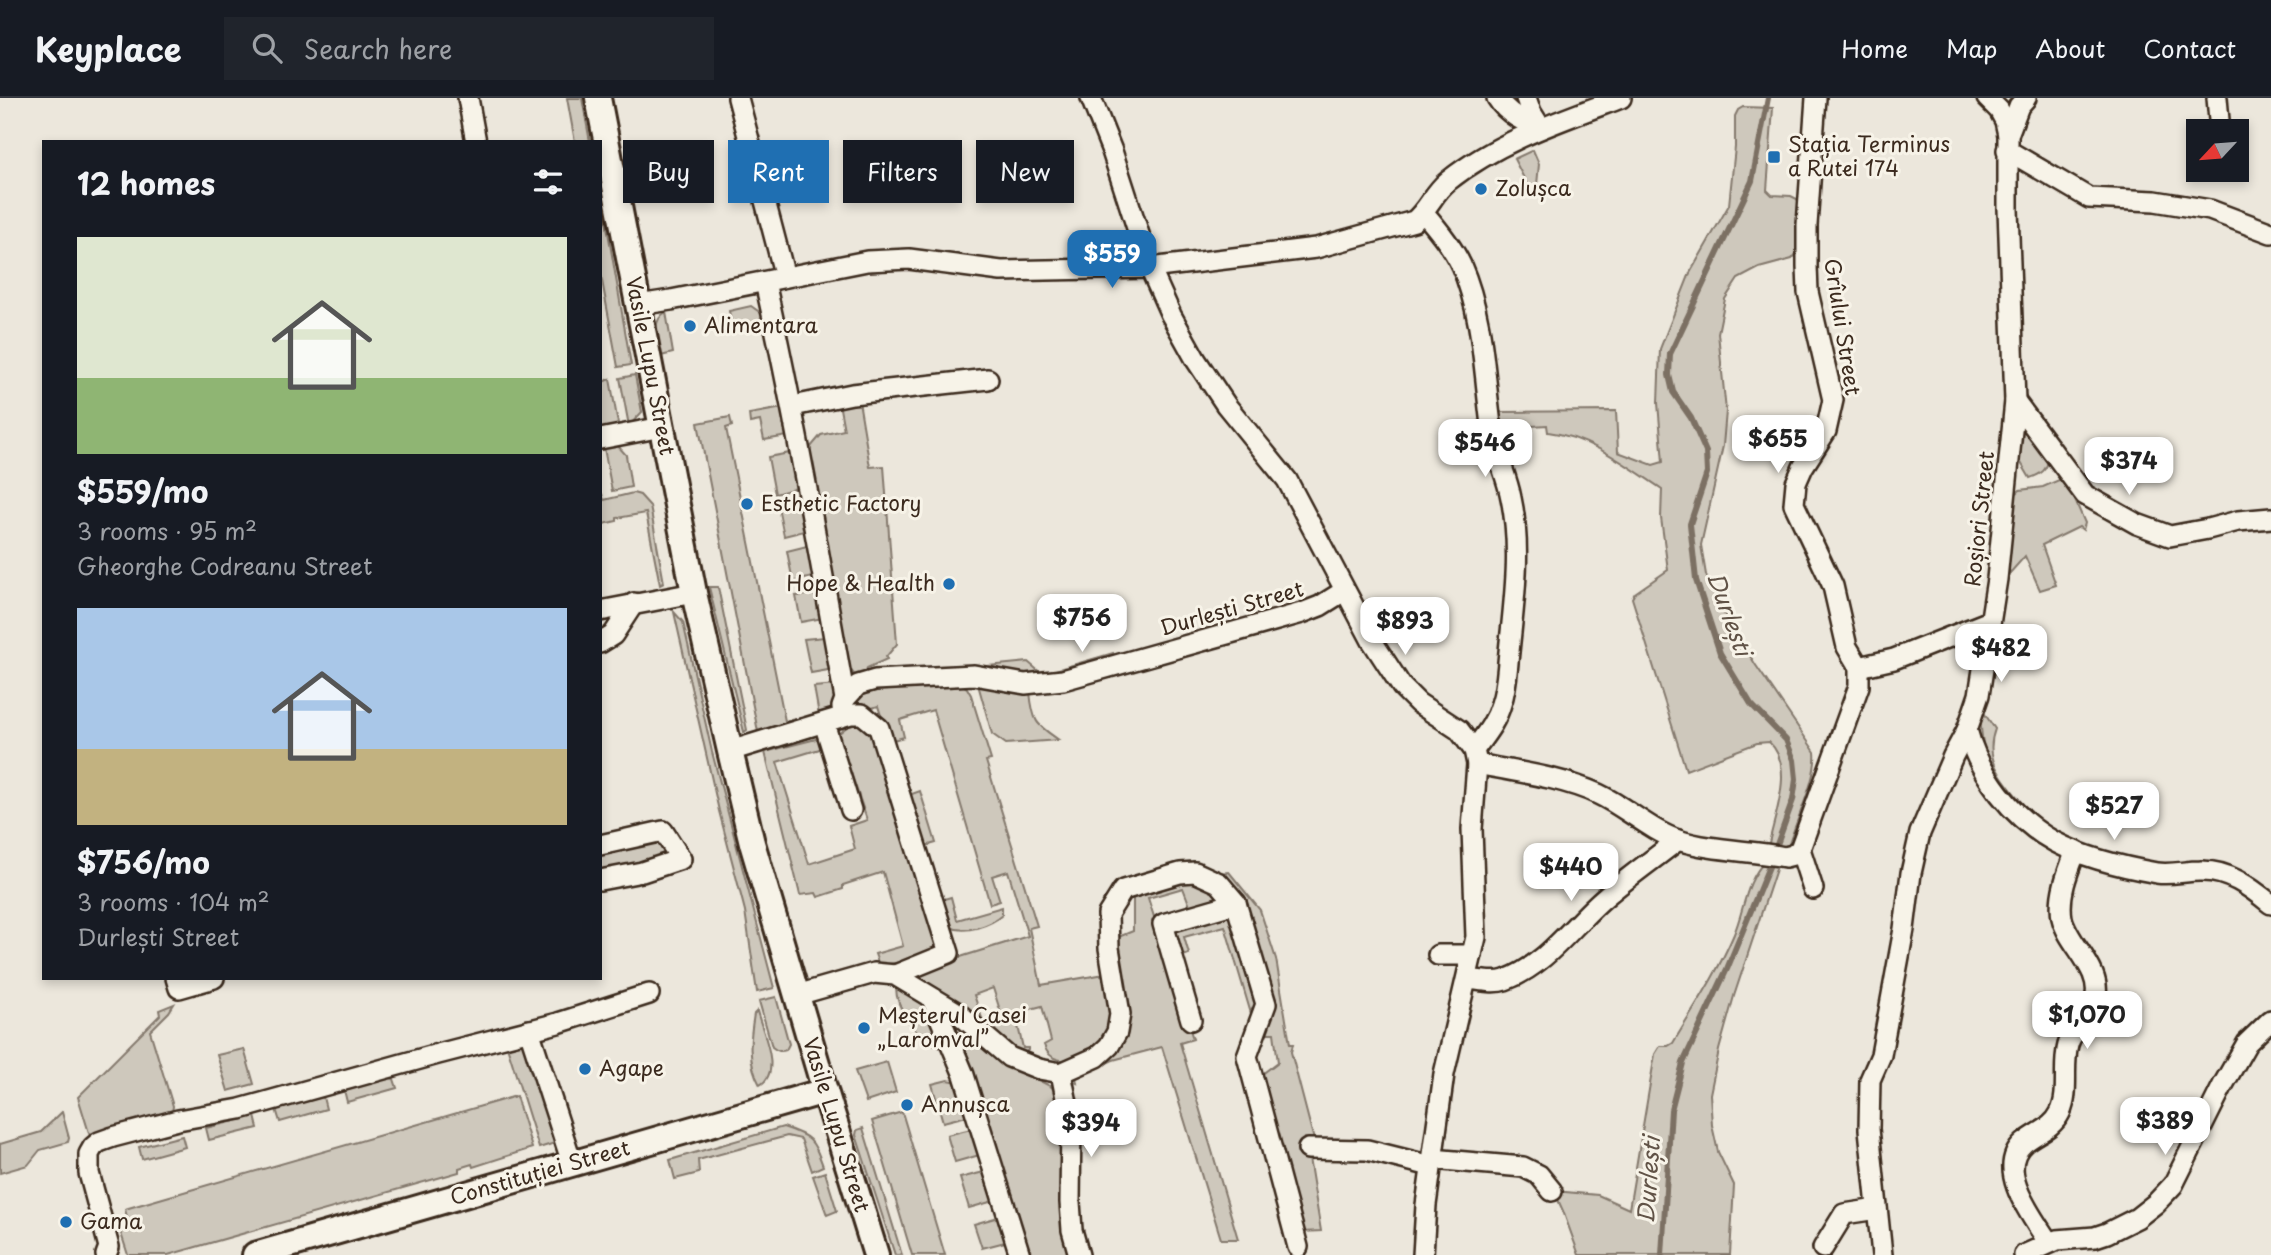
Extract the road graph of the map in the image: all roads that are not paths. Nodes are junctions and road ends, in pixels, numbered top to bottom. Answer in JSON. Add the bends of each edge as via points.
{"nodes":[{"id":1,"x":468,"y":98,"type":"edge"},
{"id":2,"x":598,"y":98,"type":"edge"},
{"id":3,"x":738,"y":98,"type":"edge"},
{"id":4,"x":1091,"y":98,"type":"edge"},
{"id":5,"x":1497,"y":98,"type":"edge"},
{"id":6,"x":1526,"y":98,"type":"edge"},
{"id":7,"x":1621,"y":98,"type":"edge"},
{"id":8,"x":1816,"y":98,"type":"edge"},
{"id":9,"x":2025,"y":98,"type":"edge"},
{"id":10,"x":2217,"y":98,"type":"edge"},
{"id":11,"x":1997,"y":102,"type":"edge"},
{"id":12,"x":2219,"y":119,"type":"edge"},
{"id":13,"x":1541,"y":128,"type":"junction"},
{"id":14,"x":476,"y":140,"type":"edge"},
{"id":15,"x":2008,"y":143,"type":"junction"},
{"id":16,"x":1424,"y":213,"type":"junction"},
{"id":17,"x":2271,"y":233,"type":"edge"},
{"id":18,"x":1150,"y":268,"type":"junction"},
{"id":19,"x":785,"y":277,"type":"junction"},
{"id":20,"x":765,"y":282,"type":"junction"},
{"id":21,"x":638,"y":304,"type":"junction"},
{"id":22,"x":988,"y":379,"type":"dead end"},
{"id":23,"x":2015,"y":401,"type":"junction"},
{"id":24,"x":793,"y":406,"type":"junction"},
{"id":25,"x":662,"y":427,"type":"junction"},
{"id":26,"x":602,"y":439,"type":"edge"},
{"id":27,"x":2271,"y":518,"type":"edge"},
{"id":28,"x":1344,"y":591,"type":"junction"},
{"id":29,"x":694,"y":593,"type":"junction"},
{"id":30,"x":635,"y":603,"type":"junction"},
{"id":31,"x":602,"y":611,"type":"edge"},
{"id":32,"x":1990,"y":621,"type":"junction"},
{"id":33,"x":602,"y":642,"type":"edge"},
{"id":34,"x":1859,"y":667,"type":"junction"},
{"id":35,"x":845,"y":699,"type":"junction"},
{"id":36,"x":830,"y":722,"type":"junction"},
{"id":37,"x":1967,"y":730,"type":"junction"},
{"id":38,"x":730,"y":751,"type":"junction"},
{"id":39,"x":1476,"y":757,"type":"junction"},
{"id":40,"x":851,"y":810,"type":"dead end"},
{"id":41,"x":1678,"y":840,"type":"junction"},
{"id":42,"x":602,"y":845,"type":"edge"},
{"id":43,"x":2076,"y":851,"type":"junction"},
{"id":44,"x":1786,"y":854,"type":"junction"},
{"id":45,"x":602,"y":880,"type":"edge"},
{"id":46,"x":1814,"y":889,"type":"dead end"},
{"id":47,"x":1236,"y":903,"type":"junction"},
{"id":48,"x":2271,"y":904,"type":"edge"},
{"id":49,"x":1438,"y":955,"type":"dead end"},
{"id":50,"x":1472,"y":955,"type":"junction"},
{"id":51,"x":895,"y":975,"type":"junction"},
{"id":52,"x":1467,"y":979,"type":"junction"},
{"id":53,"x":200,"y":980,"type":"edge"},
{"id":54,"x":178,"y":983,"type":"edge"},
{"id":55,"x":649,"y":995,"type":"dead end"},
{"id":56,"x":797,"y":995,"type":"junction"},
{"id":57,"x":932,"y":999,"type":"junction"},
{"id":58,"x":1191,"y":1020,"type":"dead end"},
{"id":59,"x":2271,"y":1020,"type":"edge"},
{"id":60,"x":529,"y":1030,"type":"junction"},
{"id":61,"x":1060,"y":1073,"type":"junction"},
{"id":62,"x":825,"y":1091,"type":"junction"},
{"id":63,"x":1308,"y":1149,"type":"dead end"},
{"id":64,"x":1432,"y":1162,"type":"junction"},
{"id":65,"x":572,"y":1163,"type":"junction"},
{"id":66,"x":1552,"y":1191,"type":"dead end"},
{"id":67,"x":1877,"y":1209,"type":"junction"},
{"id":68,"x":2049,"y":1243,"type":"junction"},
{"id":69,"x":313,"y":1247,"type":"edge"},
{"id":70,"x":1298,"y":1247,"type":"dead end"},
{"id":71,"x":1823,"y":1248,"type":"dead end"},
{"id":72,"x":106,"y":1255,"type":"edge"},
{"id":73,"x":255,"y":1255,"type":"edge"},
{"id":74,"x":876,"y":1255,"type":"edge"},
{"id":75,"x":1020,"y":1255,"type":"edge"},
{"id":76,"x":1079,"y":1255,"type":"edge"},
{"id":77,"x":1423,"y":1255,"type":"edge"},
{"id":78,"x":1882,"y":1255,"type":"edge"},
{"id":79,"x":2024,"y":1255,"type":"edge"}],
"edges":[{"from":1,"to":14,"type":"street"},
{"from":2,"to":21,"type":"main road","name":"Vasile Lupu Street"},
{"from":3,"to":19,"type":"street"},
{"from":4,"to":18,"type":"street"},
{"from":5,"to":13,"type":"street","via":[[1516,117]]},
{"from":6,"to":13,"type":"street"},
{"from":7,"to":13,"type":"street"},
{"from":8,"to":34,"type":"street","name":"Grîului Street","via":[[1807,225],[1808,292],[1833,400],[1826,431],[1796,483],[1794,504],[1829,577],[1841,629]]},
{"from":9,"to":11,"type":"street"},
{"from":9,"to":15,"type":"street"},
{"from":10,"to":12,"type":"street"},
{"from":11,"to":15,"type":"street","name":"Roșiori Street"},
{"from":13,"to":16,"type":"street","via":[[1448,181]]},
{"from":15,"to":17,"type":"street","via":[[2089,198],[2155,201],[2210,211]]},
{"from":15,"to":23,"type":"street","name":"Roșiori Street"},
{"from":16,"to":18,"type":"street","via":[[1414,221],[1346,242]]},
{"from":16,"to":39,"type":"street","via":[[1460,262],[1468,282],[1492,435],[1511,498],[1517,554],[1507,680],[1501,706]]},
{"from":18,"to":19,"type":"street","via":[[1002,271],[909,259],[867,261]]},
{"from":18,"to":28,"type":"street","via":[[1212,386],[1287,480]]},
{"from":19,"to":20,"type":"street"},
{"from":20,"to":21,"type":"street"},
{"from":20,"to":24,"type":"street"},
{"from":21,"to":25,"type":"main road","name":"Vasile Lupu Street"},
{"from":22,"to":24,"type":"street","via":[[852,394]]},
{"from":23,"to":27,"type":"street","via":[[2085,495],[2137,524],[2171,536]]},
{"from":23,"to":32,"type":"street","name":"Roșiori Street"},
{"from":24,"to":35,"type":"street"},
{"from":25,"to":26,"type":"street"},
{"from":25,"to":29,"type":"main road","name":"Vasile Lupu Street"},
{"from":28,"to":35,"type":"street","name":"Durlești Street","via":[[1302,613],[1063,680],[1025,684],[974,675],[875,680],[858,685]]},
{"from":28,"to":39,"type":"street","via":[[1402,687],[1459,730]]},
{"from":29,"to":30,"type":"street"},
{"from":29,"to":38,"type":"main road","name":"Vasile Lupu Street"},
{"from":30,"to":31,"type":"street"},
{"from":30,"to":33,"type":"street","via":[[613,635]]},
{"from":32,"to":34,"type":"street","via":[[1894,659]]},
{"from":32,"to":37,"type":"street","name":"Roșiori Street","via":[[1979,695]]},
{"from":34,"to":44,"type":"street","via":[[1858,687]]},
{"from":35,"to":36,"type":"street"},
{"from":36,"to":38,"type":"street"},
{"from":36,"to":40,"type":"street"},
{"from":36,"to":51,"type":"street","via":[[862,715],[879,728],[949,953]]},
{"from":37,"to":43,"type":"street","via":[[1983,771],[2005,799],[2053,841]]},
{"from":37,"to":67,"type":"street","name":"Roșiori Street","via":[[1920,833],[1881,1055],[1870,1080],[1869,1129]]},
{"from":38,"to":56,"type":"main road","name":"Vasile Lupu Street"},
{"from":39,"to":41,"type":"street","via":[[1597,793]]},
{"from":39,"to":50,"type":"street","via":[[1472,802],[1476,937]]},
{"from":41,"to":44,"type":"street"},
{"from":41,"to":52,"type":"street","via":[[1603,899],[1538,961],[1505,980]]},
{"from":42,"to":45,"type":"street","via":[[663,831],[681,859]]},
{"from":43,"to":48,"type":"street","via":[[2161,873],[2223,873]]},
{"from":43,"to":68,"type":"street","via":[[2064,880],[2062,916],[2068,935],[2090,969],[2095,1000],[2068,1041],[2065,1102],[2055,1124],[2024,1143],[2014,1155],[2013,1170],[2024,1204]]},
{"from":44,"to":46,"type":"street"},
{"from":47,"to":58,"type":"street","via":[[1163,924]]},
{"from":47,"to":61,"type":"street","via":[[1219,883],[1195,872],[1123,890],[1108,914],[1120,1014],[1117,1032],[1097,1057]]},
{"from":47,"to":70,"type":"street","via":[[1266,1004],[1247,1056]]},
{"from":49,"to":50,"type":"street"},
{"from":50,"to":52,"type":"street"},
{"from":51,"to":56,"type":"street","via":[[874,973]]},
{"from":51,"to":57,"type":"street"},
{"from":52,"to":64,"type":"street","via":[[1446,1062]]},
{"from":53,"to":54,"type":"street"},
{"from":55,"to":60,"type":"street"},
{"from":56,"to":62,"type":"main road","name":"Vasile Lupu Street"},
{"from":57,"to":61,"type":"street","via":[[958,1013],[1009,1057]]},
{"from":57,"to":75,"type":"street","via":[[964,1075]]},
{"from":59,"to":68,"type":"street","via":[[2247,1043],[2173,1185],[2156,1203],[2107,1233]]},
{"from":60,"to":65,"type":"street"},
{"from":60,"to":72,"type":"street","via":[[240,1109],[99,1142],[89,1154],[89,1163],[109,1247]]},
{"from":61,"to":76,"type":"street","via":[[1071,1124],[1070,1202]]},
{"from":62,"to":65,"type":"main road","name":"Constituției Street"},
{"from":62,"to":74,"type":"main road","name":"Vasile Lupu Street"},
{"from":63,"to":64,"type":"street","via":[[1367,1150]]},
{"from":64,"to":66,"type":"street","via":[[1523,1167],[1539,1175]]},
{"from":64,"to":77,"type":"street"},
{"from":65,"to":69,"type":"main road","name":"Constituției Street"},
{"from":67,"to":71,"type":"street","via":[[1844,1214]]},
{"from":67,"to":78,"type":"street","name":"Roșiori Street"},
{"from":68,"to":79,"type":"street"},
{"from":69,"to":73,"type":"main road","name":"Constituției Street"}]}
